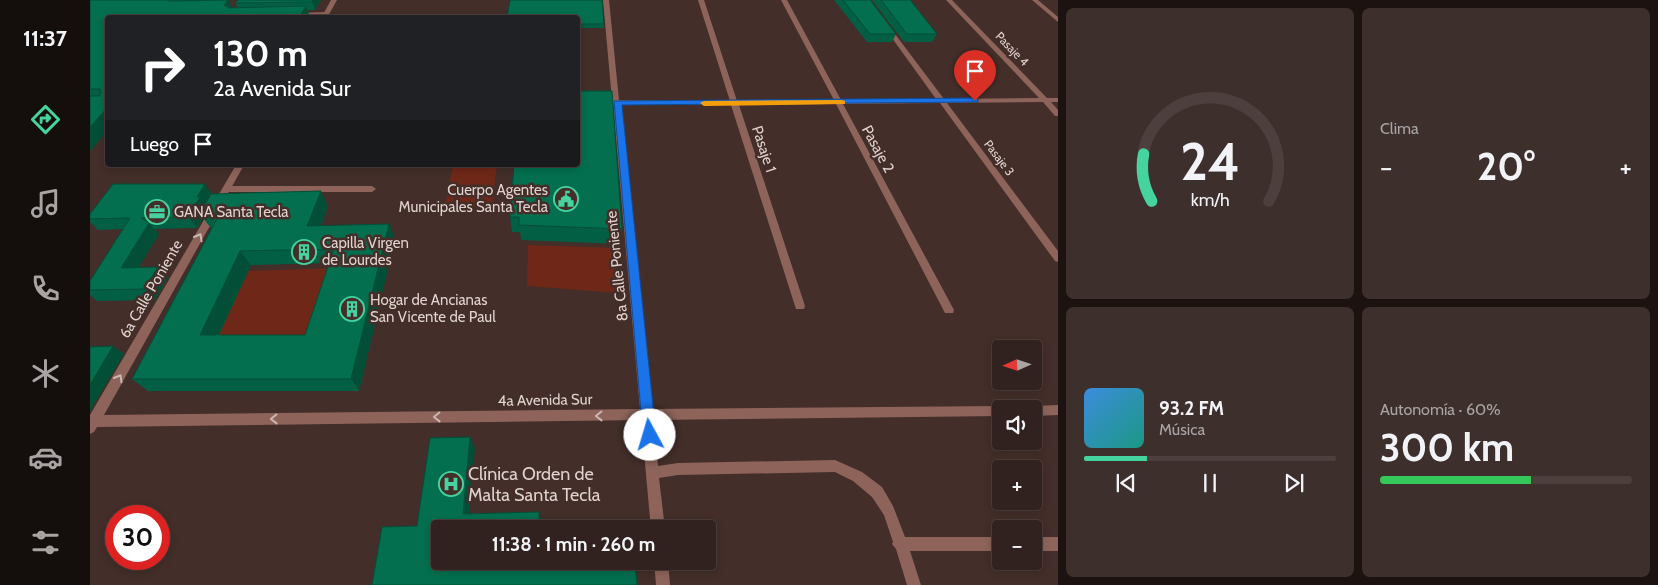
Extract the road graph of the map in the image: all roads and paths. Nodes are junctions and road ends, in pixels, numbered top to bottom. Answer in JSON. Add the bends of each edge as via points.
{"nodes":[{"id":1,"x":334,"y":0,"type":"edge"},
{"id":2,"x":606,"y":0,"type":"edge"},
{"id":3,"x":701,"y":0,"type":"edge"},
{"id":4,"x":784,"y":0,"type":"edge"},
{"id":5,"x":949,"y":0,"type":"edge"},
{"id":6,"x":1035,"y":0,"type":"edge"},
{"id":7,"x":326,"y":15,"type":"edge"},
{"id":8,"x":1058,"y":20,"type":"edge"},
{"id":9,"x":884,"y":23,"type":"edge"},
{"id":10,"x":1045,"y":100,"type":"junction"},
{"id":11,"x":1058,"y":100,"type":"edge"},
{"id":12,"x":940,"y":101,"type":"junction"},
{"id":13,"x":612,"y":102,"type":"junction"},
{"id":14,"x":838,"y":102,"type":"junction"},
{"id":15,"x":734,"y":103,"type":"junction"},
{"id":16,"x":1058,"y":114,"type":"edge"},
{"id":17,"x":239,"y":167,"type":"edge"},
{"id":18,"x":226,"y":189,"type":"junction"},
{"id":19,"x":372,"y":189,"type":"dead end"},
{"id":20,"x":1058,"y":258,"type":"edge"},
{"id":21,"x":800,"y":306,"type":"dead end"},
{"id":22,"x":949,"y":310,"type":"dead end"},
{"id":23,"x":1058,"y":410,"type":"edge"},
{"id":24,"x":992,"y":411,"type":"edge"},
{"id":25,"x":1042,"y":411,"type":"edge"},
{"id":26,"x":648,"y":415,"type":"junction"},
{"id":27,"x":92,"y":423,"type":"edge"},
{"id":28,"x":654,"y":474,"type":"junction"},
{"id":29,"x":657,"y":520,"type":"edge"},
{"id":30,"x":899,"y":544,"type":"junction"},
{"id":31,"x":992,"y":544,"type":"edge"},
{"id":32,"x":1042,"y":544,"type":"edge"},
{"id":33,"x":1058,"y":544,"type":"edge"},
{"id":34,"x":662,"y":570,"type":"edge"},
{"id":35,"x":663,"y":585,"type":"edge"},
{"id":36,"x":914,"y":585,"type":"edge"}],
"edges":[{"from":1,"to":7,"type":"street"},
{"from":2,"to":13,"type":"street","name":"8a Calle Poniente"},
{"from":3,"to":15,"type":"street","name":"Pasaje 1"},
{"from":4,"to":14,"type":"street","name":"Pasaje 2"},
{"from":5,"to":10,"type":"street","name":"Pasaje 4"},
{"from":6,"to":8,"type":"street"},
{"from":9,"to":12,"type":"street","name":"Pasaje 3"},
{"from":10,"to":11,"type":"street"},
{"from":10,"to":12,"type":"street"},
{"from":10,"to":16,"type":"street","name":"Pasaje 4"},
{"from":12,"to":14,"type":"street"},
{"from":12,"to":20,"type":"street","name":"Pasaje 3"},
{"from":13,"to":15,"type":"street"},
{"from":13,"to":26,"type":"street","name":"8a Calle Poniente"},
{"from":14,"to":15,"type":"street"},
{"from":14,"to":22,"type":"street","name":"Pasaje 2"},
{"from":15,"to":21,"type":"street","name":"Pasaje 1"},
{"from":17,"to":18,"type":"street","name":"6a Calle Poniente"},
{"from":18,"to":19,"type":"street"},
{"from":27,"to":18,"type":"street","name":"6a Calle Poniente","one_way":true},
{"from":23,"to":25,"type":"street"},
{"from":24,"to":26,"type":"street","name":"4a Avenida Sur"},
{"from":26,"to":27,"type":"street","name":"4a Avenida Sur","one_way":true},
{"from":26,"to":28,"type":"street","name":"8a Calle Poniente"},
{"from":28,"to":29,"type":"street","name":"8a Calle Poniente"},
{"from":28,"to":30,"type":"street","via":[[678,468],[835,466],[850,472],[878,494],[887,508]]},
{"from":30,"to":31,"type":"street"},
{"from":30,"to":36,"type":"street"},
{"from":32,"to":33,"type":"street"},
{"from":34,"to":35,"type":"street"}]}
